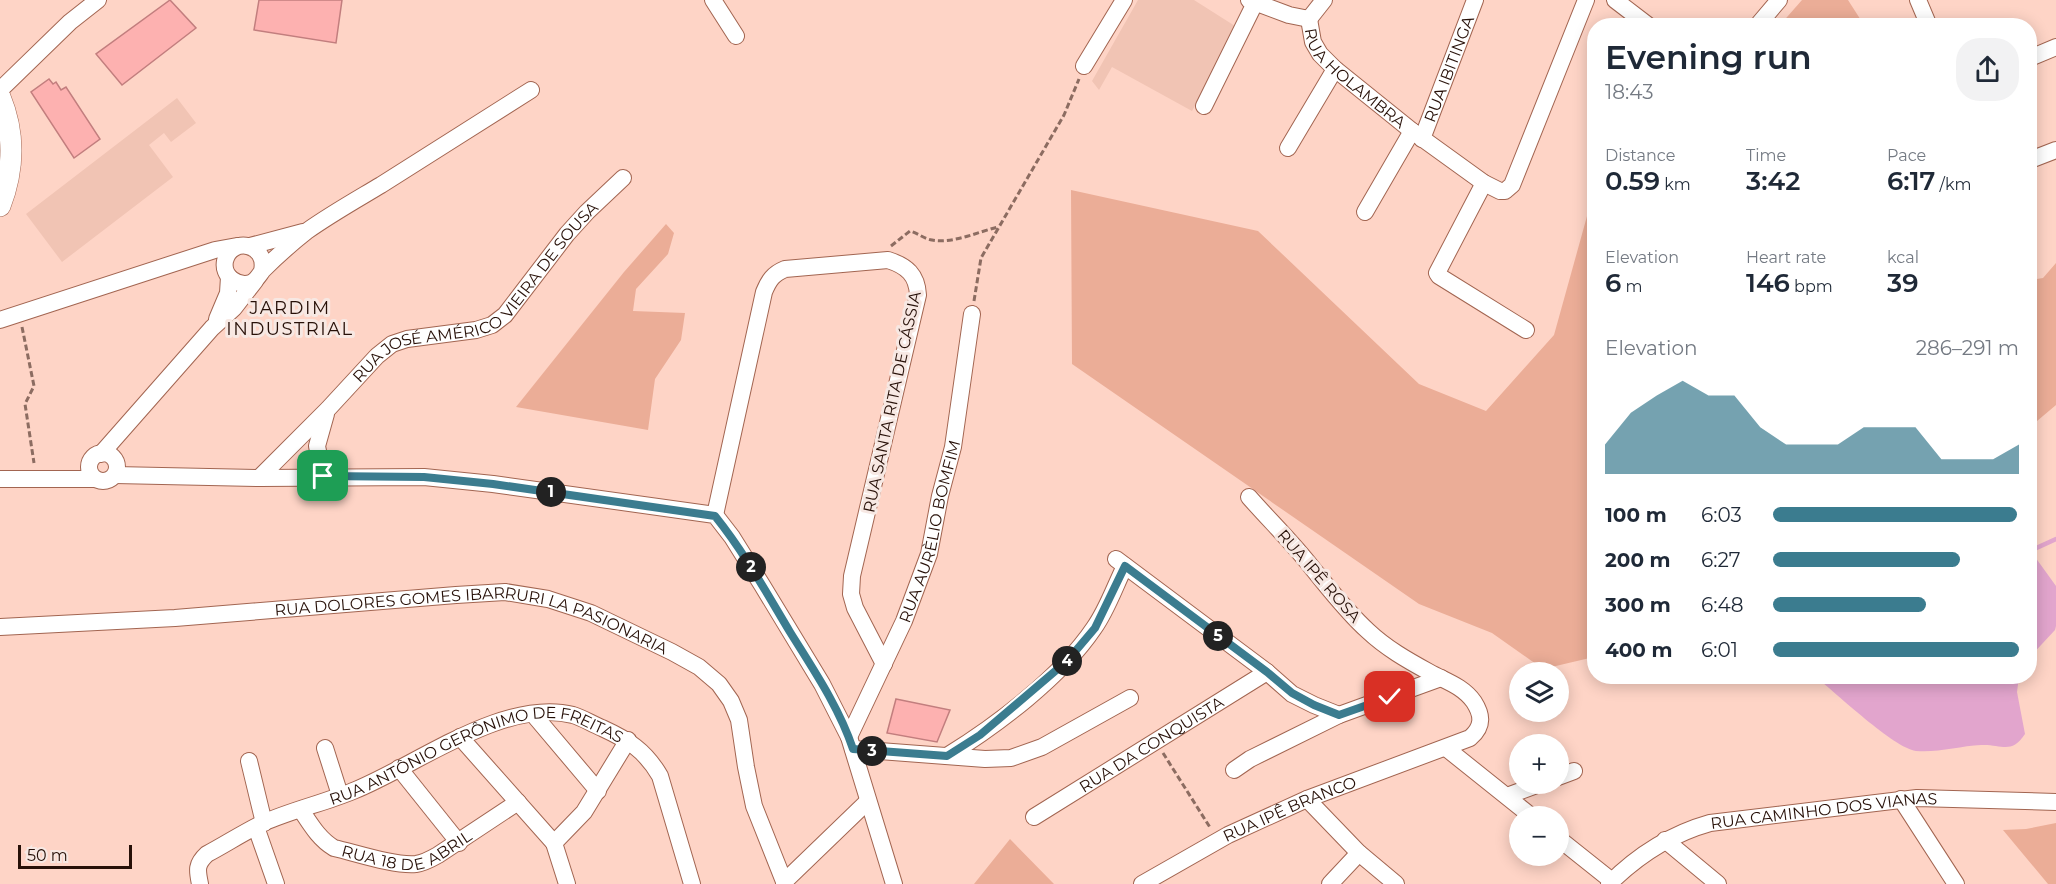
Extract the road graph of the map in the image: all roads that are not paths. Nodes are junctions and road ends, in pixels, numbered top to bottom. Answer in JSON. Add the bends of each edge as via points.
{"nodes":[{"id":1,"x":98,"y":0,"type":"edge"},
{"id":2,"x":713,"y":0,"type":"edge"},
{"id":3,"x":1124,"y":0,"type":"edge"},
{"id":4,"x":1324,"y":0,"type":"edge"},
{"id":5,"x":1475,"y":0,"type":"edge"},
{"id":6,"x":1587,"y":0,"type":"edge"},
{"id":7,"x":1615,"y":0,"type":"edge"},
{"id":8,"x":1779,"y":0,"type":"edge"},
{"id":9,"x":1923,"y":1,"type":"edge"},
{"id":10,"x":1252,"y":2,"type":"edge"},
{"id":11,"x":1639,"y":18,"type":"edge"},
{"id":12,"x":1764,"y":18,"type":"edge"},
{"id":13,"x":1927,"y":18,"type":"edge"},
{"id":14,"x":1309,"y":19,"type":"junction"},
{"id":15,"x":736,"y":36,"type":"dead end"},
{"id":16,"x":2056,"y":47,"type":"edge"},
{"id":17,"x":2037,"y":55,"type":"edge"},
{"id":18,"x":1084,"y":66,"type":"road end"},
{"id":19,"x":1335,"y":69,"type":"junction"},
{"id":20,"x":0,"y":90,"type":"edge"},
{"id":21,"x":531,"y":90,"type":"dead end"},
{"id":22,"x":0,"y":97,"type":"edge"},
{"id":23,"x":1204,"y":106,"type":"dead end"},
{"id":24,"x":1417,"y":135,"type":"junction"},
{"id":25,"x":1288,"y":148,"type":"dead end"},
{"id":26,"x":2056,"y":150,"type":"edge"},
{"id":27,"x":2037,"y":157,"type":"edge"},
{"id":28,"x":623,"y":178,"type":"dead end"},
{"id":29,"x":1484,"y":183,"type":"junction"},
{"id":30,"x":0,"y":206,"type":"edge"},
{"id":31,"x":1365,"y":212,"type":"dead end"},
{"id":32,"x":306,"y":231,"type":"junction"},
{"id":33,"x":244,"y":246,"type":"junction"},
{"id":34,"x":180,"y":263,"type":"junction"},
{"id":35,"x":227,"y":272,"type":"junction"},
{"id":36,"x":258,"y":276,"type":"junction"},
{"id":37,"x":972,"y":314,"type":"road end"},
{"id":38,"x":0,"y":320,"type":"edge"},
{"id":39,"x":212,"y":328,"type":"junction"},
{"id":40,"x":1526,"y":330,"type":"dead end"},
{"id":41,"x":328,"y":409,"type":"junction"},
{"id":42,"x":101,"y":454,"type":"junction"},
{"id":43,"x":115,"y":475,"type":"junction"},
{"id":44,"x":323,"y":476,"type":"junction"},
{"id":45,"x":259,"y":478,"type":"junction"},
{"id":46,"x":0,"y":479,"type":"edge"},
{"id":47,"x":95,"y":479,"type":"junction"},
{"id":48,"x":1249,"y":497,"type":"dead end"},
{"id":49,"x":715,"y":516,"type":"junction"},
{"id":50,"x":0,"y":627,"type":"edge"},
{"id":51,"x":884,"y":664,"type":"junction"},
{"id":52,"x":1267,"y":672,"type":"junction"},
{"id":53,"x":1441,"y":678,"type":"junction"},
{"id":54,"x":1130,"y":698,"type":"dead end"},
{"id":55,"x":1479,"y":712,"type":"joint"},
{"id":56,"x":533,"y":714,"type":"junction"},
{"id":57,"x":1339,"y":715,"type":"junction"},
{"id":58,"x":460,"y":737,"type":"junction"},
{"id":59,"x":628,"y":740,"type":"junction"},
{"id":60,"x":851,"y":743,"type":"junction"},
{"id":61,"x":325,"y":747,"type":"dead end"},
{"id":62,"x":1446,"y":748,"type":"junction"},
{"id":63,"x":947,"y":756,"type":"junction"},
{"id":64,"x":249,"y":761,"type":"dead end"},
{"id":65,"x":399,"y":768,"type":"junction"},
{"id":66,"x":1234,"y":770,"type":"dead end"},
{"id":67,"x":598,"y":791,"type":"junction"},
{"id":68,"x":1512,"y":794,"type":"edge"},
{"id":69,"x":340,"y":795,"type":"junction"},
{"id":70,"x":1507,"y":796,"type":"junction"},
{"id":71,"x":1307,"y":799,"type":"junction"},
{"id":72,"x":1901,"y":799,"type":"junction"},
{"id":73,"x":868,"y":801,"type":"junction"},
{"id":74,"x":518,"y":802,"type":"junction"},
{"id":75,"x":2056,"y":802,"type":"edge"},
{"id":76,"x":1519,"y":806,"type":"edge"},
{"id":77,"x":301,"y":810,"type":"junction"},
{"id":78,"x":1034,"y":817,"type":"dead end"},
{"id":79,"x":260,"y":825,"type":"junction"},
{"id":80,"x":1665,"y":840,"type":"junction"},
{"id":81,"x":459,"y":843,"type":"junction"},
{"id":82,"x":554,"y":843,"type":"junction"},
{"id":83,"x":1569,"y":847,"type":"edge"},
{"id":84,"x":1359,"y":853,"type":"junction"},
{"id":85,"x":1611,"y":882,"type":"edge"},
{"id":86,"x":785,"y":883,"type":"edge"},
{"id":87,"x":200,"y":884,"type":"edge"},
{"id":88,"x":276,"y":884,"type":"edge"},
{"id":89,"x":567,"y":884,"type":"edge"},
{"id":90,"x":692,"y":884,"type":"edge"},
{"id":91,"x":894,"y":884,"type":"edge"},
{"id":92,"x":1142,"y":884,"type":"edge"},
{"id":93,"x":1330,"y":884,"type":"edge"},
{"id":94,"x":1396,"y":884,"type":"edge"},
{"id":95,"x":1718,"y":884,"type":"edge"},
{"id":96,"x":1956,"y":884,"type":"edge"}],
"edges":[{"from":1,"to":20,"type":"street"},
{"from":2,"to":15,"type":"street"},
{"from":3,"to":18,"type":"street"},
{"from":4,"to":14,"type":"street"},
{"from":5,"to":24,"type":"street","name":"RUA IBITINGA"},
{"from":6,"to":29,"type":"street","name":"RUA HOLAMBRA","via":[[1512,185],[1500,191]]},
{"from":7,"to":11,"type":"street"},
{"from":8,"to":12,"type":"street"},
{"from":9,"to":13,"type":"street"},
{"from":10,"to":14,"type":"street"},
{"from":10,"to":23,"type":"street"},
{"from":14,"to":19,"type":"street","name":"RUA HOLAMBRA","via":[[1313,42]]},
{"from":16,"to":17,"type":"street"},
{"from":19,"to":24,"type":"street","name":"RUA HOLAMBRA"},
{"from":19,"to":25,"type":"street"},
{"from":21,"to":32,"type":"street"},
{"from":22,"to":30,"type":"main road","via":[[10,124],[12,151],[7,189]]},
{"from":24,"to":29,"type":"street","name":"RUA HOLAMBRA"},
{"from":24,"to":31,"type":"street","name":"RUA IBITINGA"},
{"from":26,"to":27,"type":"street"},
{"from":28,"to":41,"type":"street","name":"RUA JOSÉ AMÉRICO VIEIRA DE SOUSA","via":[[567,234],[506,315],[476,330],[392,344]]},
{"from":29,"to":40,"type":"street","via":[[1437,273]]},
{"from":32,"to":33,"type":"street"},
{"from":32,"to":36,"type":"street"},
{"from":33,"to":34,"type":"street","via":[[215,250]]},
{"from":33,"to":35,"type":"street","via":[[228,254]]},
{"from":33,"to":36,"type":"street","via":[[255,249],[263,259]]},
{"from":34,"to":35,"type":"street"},
{"from":34,"to":38,"type":"street"},
{"from":35,"to":36,"type":"street","via":[[244,284]]},
{"from":35,"to":39,"type":"street","via":[[225,303]]},
{"from":36,"to":39,"type":"street","via":[[234,308]]},
{"from":37,"to":51,"type":"street","name":"RUA AURÈLIO BOMFIM","via":[[953,447],[929,554]]},
{"from":39,"to":42,"type":"street"},
{"from":41,"to":44,"type":"street","name":"RUA JOSÉ AMÉRICO VIEIRA DE SOUSA","via":[[316,446]]},
{"from":41,"to":45,"type":"street","name":"RUA JOSÉ AMÉRICO VIEIRA DE SOUSA"},
{"from":42,"to":43,"type":"street","via":[[113,458],[117,466]]},
{"from":42,"to":47,"type":"street","via":[[90,462],[90,473]]},
{"from":43,"to":45,"type":"street"},
{"from":43,"to":47,"type":"street","via":[[107,481]]},
{"from":44,"to":45,"type":"street"},
{"from":44,"to":49,"type":"street","via":[[424,477],[493,484]]},
{"from":46,"to":47,"type":"street"},
{"from":48,"to":53,"type":"street","name":"RUA IPÊ ROSA","via":[[1368,632]]},
{"from":49,"to":51,"type":"street","name":"RUA SANTA RITA DE CÁSSIA","via":[[768,281],[786,269],[888,260],[902,264],[912,273],[918,295],[851,594]]},
{"from":49,"to":60,"type":"street","via":[[732,537],[822,684]]},
{"from":50,"to":86,"type":"street","name":"RUA DOLORES GOMES IBARRURI LA PASIONARIA","via":[[175,618],[505,592],[548,599],[591,613],[672,652],[719,684],[739,720],[754,806]]},
{"from":51,"to":60,"type":"street","name":"RUA AURÈLIO BOMFIM"},
{"from":52,"to":57,"type":"street","via":[[1292,693]]},
{"from":52,"to":63,"type":"street","via":[[1121,563],[1095,628],[1067,661],[980,735]]},
{"from":52,"to":78,"type":"street","name":"RUA DA CONQUISTA"},
{"from":53,"to":55,"type":"street","name":"RUA IPÊ ROSA","via":[[1466,693]]},
{"from":53,"to":57,"type":"street"},
{"from":54,"to":63,"type":"street","via":[[1042,747],[1011,758]]},
{"from":55,"to":62,"type":"street","name":"RUA IPÊ BRANCO","via":[[1478,732]]},
{"from":56,"to":58,"type":"street","name":"RUA ANTÔNIO GERÔNIMO DE FREITAS"},
{"from":56,"to":59,"type":"street","name":"RUA ANTÔNIO GERÔNIMO DE FREITAS","via":[[574,715]]},
{"from":56,"to":67,"type":"street"},
{"from":57,"to":66,"type":"street"},
{"from":58,"to":65,"type":"street","name":"RUA ANTÔNIO GERÔNIMO DE FREITAS"},
{"from":58,"to":74,"type":"street"},
{"from":59,"to":67,"type":"street"},
{"from":59,"to":90,"type":"street","name":"RUA ANTÔNIO GERÔNIMO DE FREITAS","via":[[660,776]]},
{"from":60,"to":63,"type":"street"},
{"from":60,"to":73,"type":"street"},
{"from":61,"to":69,"type":"street"},
{"from":62,"to":70,"type":"street"},
{"from":62,"to":71,"type":"street","name":"RUA IPÊ BRANCO"},
{"from":64,"to":79,"type":"street"},
{"from":65,"to":69,"type":"street","name":"RUA ANTÔNIO GERÔNIMO DE FREITAS"},
{"from":65,"to":81,"type":"street"},
{"from":67,"to":82,"type":"street"},
{"from":68,"to":70,"type":"street"},
{"from":69,"to":77,"type":"street","name":"RUA ANTÔNIO GERÔNIMO DE FREITAS"},
{"from":70,"to":76,"type":"street"},
{"from":71,"to":84,"type":"street"},
{"from":71,"to":92,"type":"street","name":"RUA IPÊ BRANCO","via":[[1219,840]]},
{"from":72,"to":75,"type":"street","name":"RUA CAMINHO DOS VIANAS"},
{"from":72,"to":80,"type":"street","name":"RUA CAMINHO DOS VIANAS","via":[[1710,823]]},
{"from":72,"to":96,"type":"street"},
{"from":73,"to":86,"type":"street"},
{"from":73,"to":91,"type":"street"},
{"from":74,"to":81,"type":"street","name":"RUA 18 DE ABRIL"},
{"from":74,"to":82,"type":"street"},
{"from":77,"to":79,"type":"street","name":"RUA ANTÔNIO GERÔNIMO DE FREITAS"},
{"from":77,"to":81,"type":"street","name":"RUA 18 DE ABRIL","via":[[317,834],[334,848],[404,864],[427,861]]},
{"from":79,"to":87,"type":"street","name":"RUA ANTÔNIO GERÔNIMO DE FREITAS","via":[[207,854],[196,868]]},
{"from":79,"to":88,"type":"street"},
{"from":80,"to":85,"type":"street","name":"RUA CAMINHO DOS VIANAS"},
{"from":80,"to":95,"type":"street"},
{"from":82,"to":89,"type":"street"},
{"from":83,"to":85,"type":"street"},
{"from":84,"to":93,"type":"street"},
{"from":84,"to":94,"type":"street"}]}
